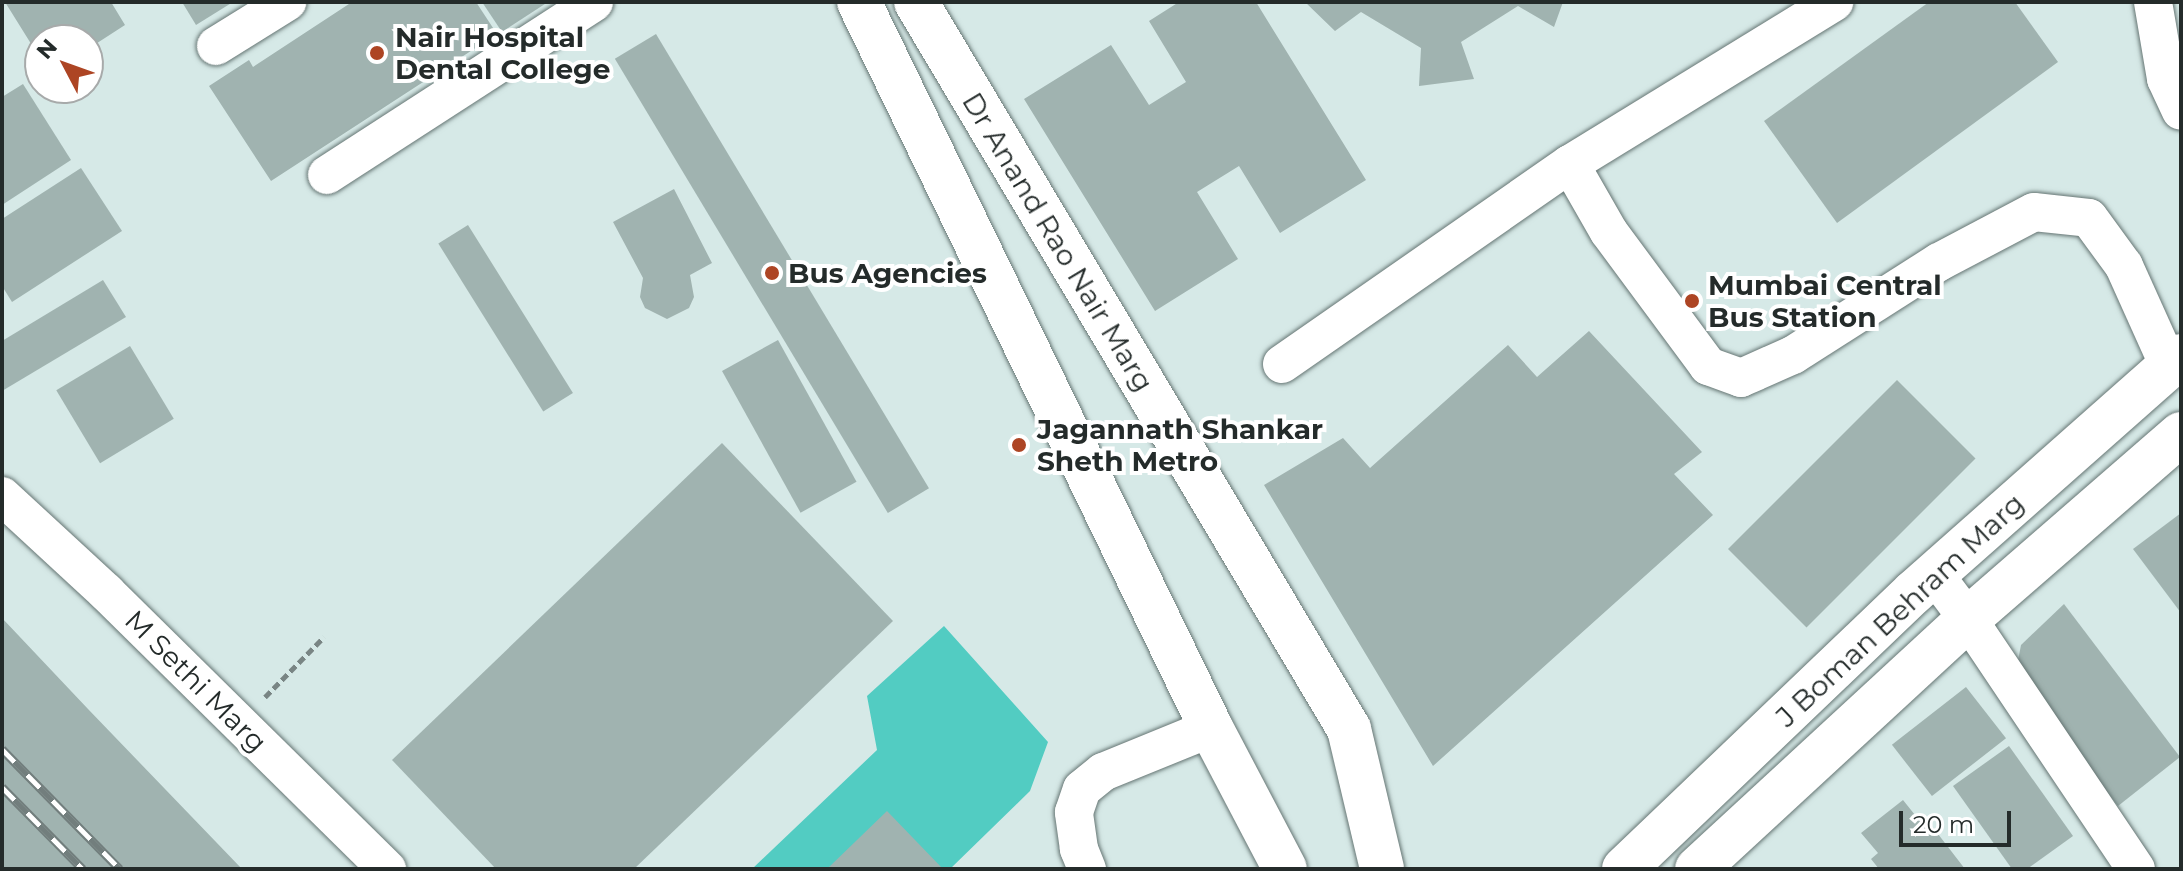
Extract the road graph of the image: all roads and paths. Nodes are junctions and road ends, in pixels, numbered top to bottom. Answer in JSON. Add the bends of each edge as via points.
{"nodes":[{"id":1,"x":287,"y":2,"type":"edge"},
{"id":2,"x":594,"y":2,"type":"edge"},
{"id":3,"x":859,"y":2,"type":"edge"},
{"id":4,"x":916,"y":2,"type":"edge"},
{"id":5,"x":1834,"y":2,"type":"edge"},
{"id":6,"x":2153,"y":2,"type":"edge"},
{"id":7,"x":216,"y":46,"type":"dead end"},
{"id":8,"x":2181,"y":111,"type":"edge"},
{"id":9,"x":1570,"y":164,"type":"junction"},
{"id":10,"x":327,"y":175,"type":"dead end"},
{"id":11,"x":2175,"y":361,"type":"edge"},
{"id":12,"x":1282,"y":364,"type":"dead end"},
{"id":13,"x":2181,"y":434,"type":"edge"},
{"id":14,"x":2,"y":496,"type":"edge"},
{"id":15,"x":1934,"y":574,"type":"junction"},
{"id":16,"x":1968,"y":619,"type":"junction"},
{"id":17,"x":324,"y":637,"type":"dead end"},
{"id":18,"x":239,"y":723,"type":"junction"},
{"id":19,"x":1211,"y":728,"type":"junction"},
{"id":20,"x":387,"y":869,"type":"edge"},
{"id":21,"x":1087,"y":869,"type":"edge"},
{"id":22,"x":1285,"y":869,"type":"edge"},
{"id":23,"x":1382,"y":869,"type":"edge"},
{"id":24,"x":1624,"y":869,"type":"edge"},
{"id":25,"x":1697,"y":869,"type":"edge"},
{"id":26,"x":2136,"y":869,"type":"edge"}],
"edges":[{"from":1,"to":7,"type":"street"},
{"from":2,"to":10,"type":"street"},
{"from":3,"to":19,"type":"main road"},
{"from":4,"to":23,"type":"main road","name":"Dr Anand Rao Nair Marg","via":[[1349,729]]},
{"from":5,"to":9,"type":"street"},
{"from":6,"to":8,"type":"street","via":[[2166,79]]},
{"from":9,"to":11,"type":"street","via":[[1609,232],[1708,366],[1741,378],[1793,355],[1939,262],[2034,212],[2089,218],[2124,266]]},
{"from":9,"to":12,"type":"street"},
{"from":11,"to":15,"type":"main road","name":"J Boman Behram Marg"},
{"from":13,"to":16,"type":"main road","name":"J Boman Behram Marg"},
{"from":14,"to":18,"type":"street","name":"M Sethi Marg"},
{"from":15,"to":16,"type":"street"},
{"from":15,"to":24,"type":"main road","name":"J Boman Behram Marg"},
{"from":16,"to":25,"type":"main road","name":"J Boman Behram Marg"},
{"from":16,"to":26,"type":"street"},
{"from":17,"to":18,"type":"path"},
{"from":18,"to":20,"type":"street","name":"M Sethi Marg"},
{"from":19,"to":21,"type":"street","via":[[1103,772],[1082,789],[1074,812]]},
{"from":19,"to":22,"type":"main road"}]}
